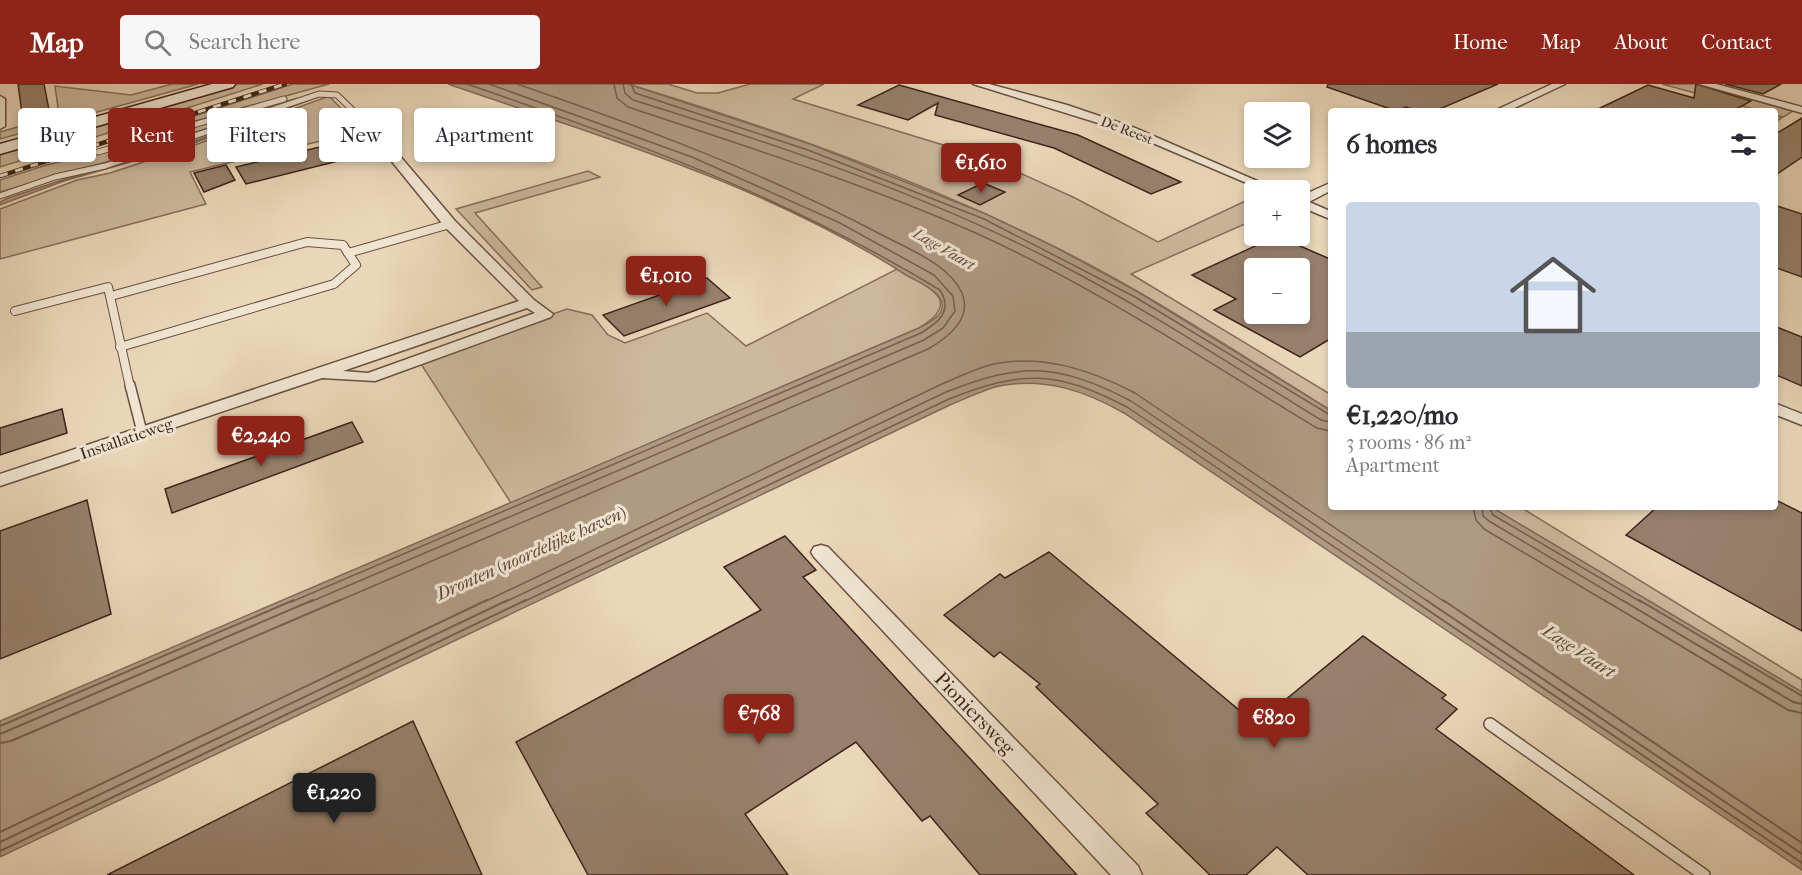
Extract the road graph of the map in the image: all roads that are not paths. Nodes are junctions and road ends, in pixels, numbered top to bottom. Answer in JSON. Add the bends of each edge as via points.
{"nodes":[{"id":1,"x":228,"y":84,"type":"edge"},
{"id":2,"x":978,"y":84,"type":"edge"},
{"id":3,"x":1032,"y":84,"type":"edge"},
{"id":4,"x":1560,"y":84,"type":"edge"},
{"id":5,"x":1704,"y":84,"type":"edge"},
{"id":6,"x":329,"y":93,"type":"junction"},
{"id":7,"x":1016,"y":94,"type":"junction"},
{"id":8,"x":0,"y":99,"type":"edge"},
{"id":9,"x":350,"y":108,"type":"edge"},
{"id":10,"x":1506,"y":108,"type":"edge"},
{"id":11,"x":1802,"y":111,"type":"edge"},
{"id":12,"x":0,"y":126,"type":"edge"},
{"id":13,"x":0,"y":149,"type":"edge"},
{"id":14,"x":98,"y":152,"type":"dead end"},
{"id":15,"x":399,"y":162,"type":"edge"},
{"id":16,"x":1248,"y":180,"type":"edge"},
{"id":17,"x":1328,"y":188,"type":"edge"},
{"id":18,"x":0,"y":196,"type":"edge"},
{"id":19,"x":1310,"y":197,"type":"edge"},
{"id":20,"x":1310,"y":207,"type":"edge"},
{"id":21,"x":1328,"y":214,"type":"edge"},
{"id":22,"x":450,"y":224,"type":"junction"},
{"id":23,"x":348,"y":253,"type":"junction"},
{"id":24,"x":111,"y":296,"type":"junction"},
{"id":25,"x":15,"y":310,"type":"dead end"},
{"id":26,"x":120,"y":347,"type":"junction"},
{"id":27,"x":1778,"y":410,"type":"edge"},
{"id":28,"x":1802,"y":420,"type":"edge"},
{"id":29,"x":141,"y":432,"type":"junction"},
{"id":30,"x":0,"y":480,"type":"edge"},
{"id":31,"x":821,"y":552,"type":"dead end"},
{"id":32,"x":1490,"y":724,"type":"dead end"},
{"id":33,"x":1129,"y":875,"type":"edge"},
{"id":34,"x":1704,"y":875,"type":"edge"}],
"edges":[{"from":1,"to":13,"type":"street"},
{"from":2,"to":7,"type":"street","name":"De Reest"},
{"from":3,"to":7,"type":"street"},
{"from":4,"to":10,"type":"street"},
{"from":5,"to":11,"type":"street"},
{"from":6,"to":9,"type":"lane"},
{"from":6,"to":14,"type":"lane","via":[[304,94]]},
{"from":6,"to":18,"type":"lane"},
{"from":7,"to":16,"type":"street","name":"De Reest","via":[[1131,130]]},
{"from":8,"to":12,"type":"street"},
{"from":15,"to":22,"type":"street","name":"Installatieweg"},
{"from":17,"to":19,"type":"street"},
{"from":20,"to":21,"type":"street"},
{"from":22,"to":23,"type":"lane"},
{"from":22,"to":29,"type":"street","name":"Installatieweg","via":[[529,303]]},
{"from":23,"to":24,"type":"lane","via":[[343,245],[307,242]]},
{"from":23,"to":26,"type":"lane","via":[[356,265],[334,284]]},
{"from":24,"to":25,"type":"lane","via":[[108,286]]},
{"from":24,"to":26,"type":"lane"},
{"from":26,"to":29,"type":"lane"},
{"from":27,"to":28,"type":"street"},
{"from":29,"to":30,"type":"street","name":"Installatieweg"},
{"from":31,"to":33,"type":"street","name":"Pioniersweg"},
{"from":32,"to":34,"type":"lane"}]}
